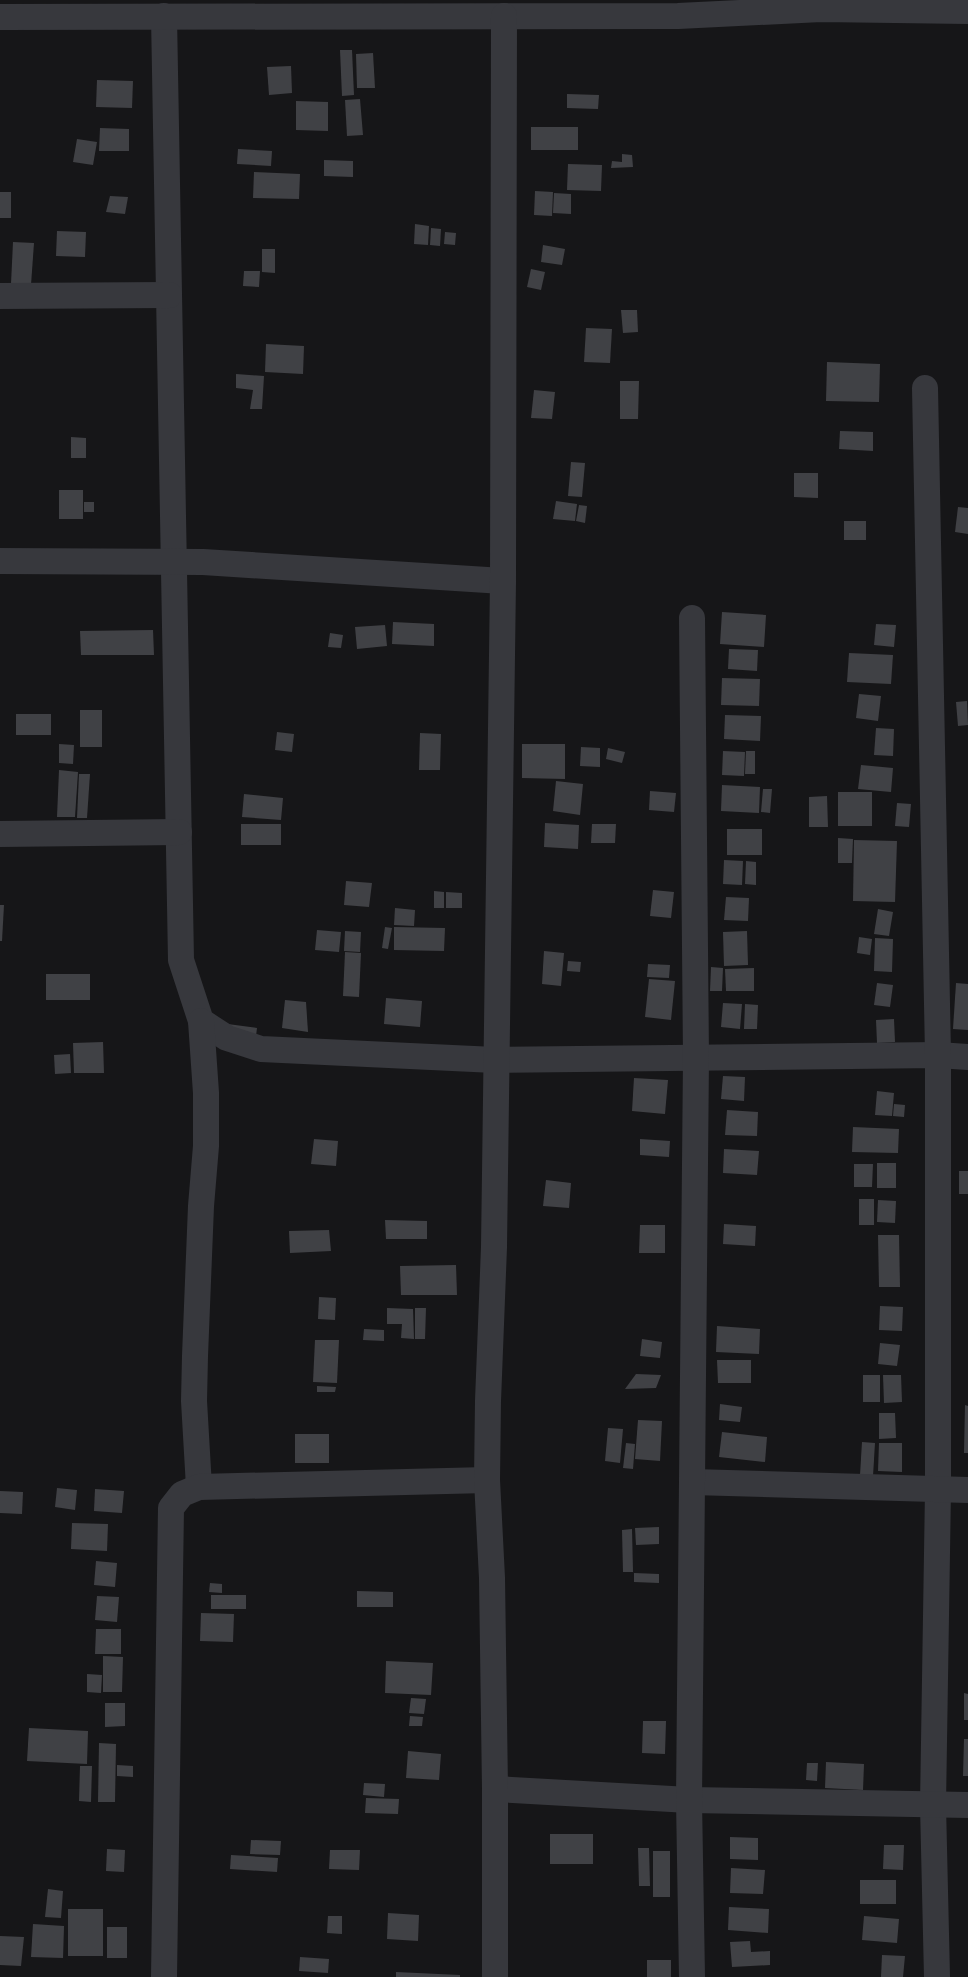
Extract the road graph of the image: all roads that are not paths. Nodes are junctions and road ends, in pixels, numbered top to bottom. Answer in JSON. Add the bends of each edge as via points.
{"nodes":[{"id":1,"x":632,"y":8,"type":"edge"},
{"id":2,"x":968,"y":11,"type":"edge"},
{"id":3,"x":164,"y":16,"type":"junction"},
{"id":4,"x":504,"y":16,"type":"junction"},
{"id":5,"x":0,"y":17,"type":"edge"},
{"id":6,"x":169,"y":295,"type":"junction"},
{"id":7,"x":0,"y":296,"type":"edge"},
{"id":8,"x":925,"y":388,"type":"dead end"},
{"id":9,"x":0,"y":561,"type":"edge"},
{"id":10,"x":174,"y":563,"type":"junction"},
{"id":11,"x":503,"y":581,"type":"junction"},
{"id":12,"x":692,"y":618,"type":"dead end"},
{"id":13,"x":179,"y":832,"type":"junction"},
{"id":14,"x":0,"y":834,"type":"edge"},
{"id":15,"x":201,"y":1022,"type":"junction"},
{"id":16,"x":938,"y":1055,"type":"junction"},
{"id":17,"x":968,"y":1057,"type":"edge"},
{"id":18,"x":696,"y":1058,"type":"junction"},
{"id":19,"x":495,"y":1060,"type":"junction"},
{"id":20,"x":487,"y":1480,"type":"junction"},
{"id":21,"x":692,"y":1482,"type":"junction"},
{"id":22,"x":199,"y":1487,"type":"junction"},
{"id":23,"x":938,"y":1490,"type":"junction"},
{"id":24,"x":968,"y":1490,"type":"edge"},
{"id":25,"x":495,"y":1789,"type":"junction"},
{"id":26,"x":689,"y":1800,"type":"junction"},
{"id":27,"x":933,"y":1805,"type":"junction"},
{"id":28,"x":968,"y":1805,"type":"edge"},
{"id":29,"x":164,"y":1977,"type":"edge"},
{"id":30,"x":495,"y":1977,"type":"edge"},
{"id":31,"x":692,"y":1977,"type":"edge"},
{"id":32,"x":937,"y":1977,"type":"edge"}],
"edges":[{"from":1,"to":2,"type":"street","via":[[678,16],[821,9]]},
{"from":1,"to":4,"type":"street"},
{"from":3,"to":4,"type":"street"},
{"from":3,"to":5,"type":"street"},
{"from":3,"to":6,"type":"street"},
{"from":4,"to":11,"type":"street"},
{"from":6,"to":7,"type":"street"},
{"from":6,"to":10,"type":"street"},
{"from":8,"to":16,"type":"street"},
{"from":9,"to":10,"type":"street"},
{"from":10,"to":11,"type":"street"},
{"from":10,"to":13,"type":"street"},
{"from":11,"to":19,"type":"street"},
{"from":12,"to":18,"type":"street"},
{"from":13,"to":14,"type":"street"},
{"from":13,"to":15,"type":"street","via":[[181,960]]},
{"from":15,"to":19,"type":"street","via":[[227,1038],[261,1049]]},
{"from":15,"to":22,"type":"street","via":[[206,1146],[194,1401]]},
{"from":16,"to":17,"type":"street"},
{"from":16,"to":18,"type":"street"},
{"from":16,"to":23,"type":"street"},
{"from":18,"to":19,"type":"street"},
{"from":18,"to":21,"type":"street"},
{"from":19,"to":20,"type":"street"},
{"from":20,"to":22,"type":"street"},
{"from":20,"to":25,"type":"street"},
{"from":21,"to":23,"type":"street"},
{"from":21,"to":26,"type":"street"},
{"from":22,"to":29,"type":"street","via":[[182,1494],[171,1508]]},
{"from":23,"to":24,"type":"street"},
{"from":23,"to":27,"type":"street"},
{"from":25,"to":26,"type":"street"},
{"from":25,"to":30,"type":"street"},
{"from":26,"to":27,"type":"street"},
{"from":26,"to":31,"type":"street"},
{"from":27,"to":28,"type":"street"},
{"from":27,"to":32,"type":"street"}]}
